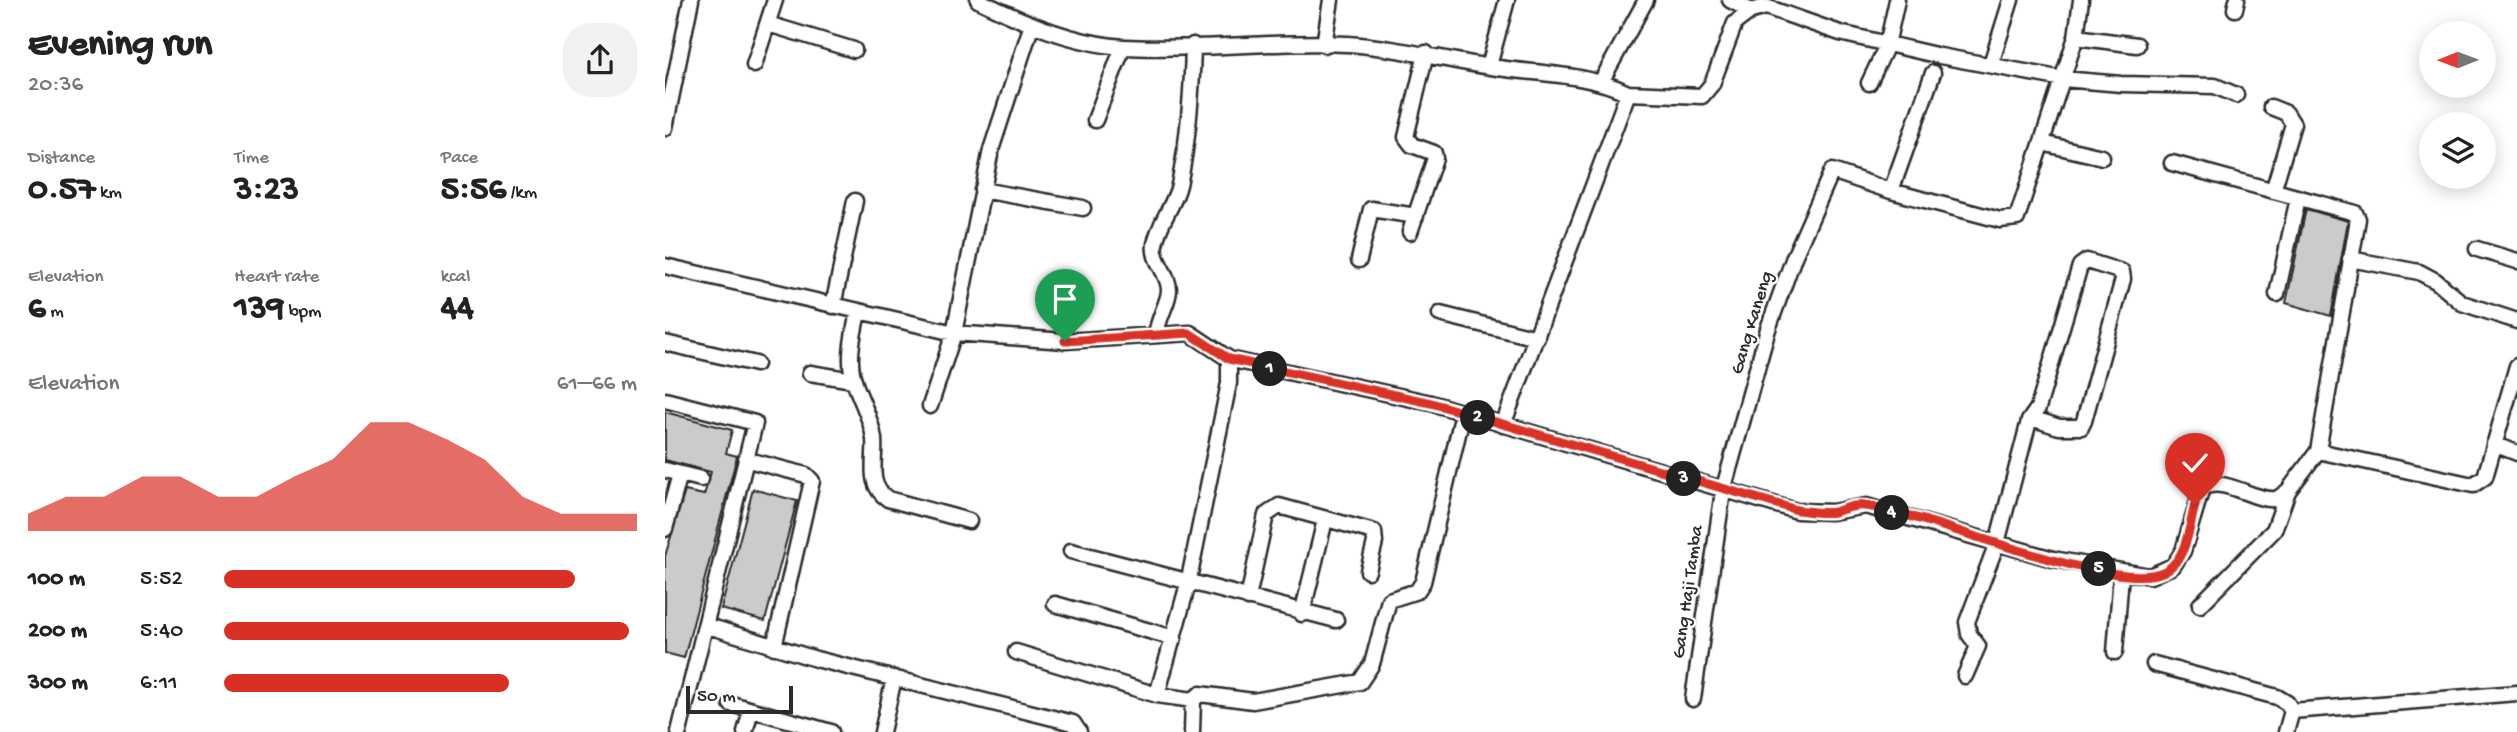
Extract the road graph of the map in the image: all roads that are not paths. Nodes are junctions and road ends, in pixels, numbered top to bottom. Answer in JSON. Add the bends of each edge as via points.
{"nodes":[{"id":1,"x":691,"y":0,"type":"edge"},
{"id":2,"x":775,"y":0,"type":"edge"},
{"id":3,"x":978,"y":0,"type":"edge"},
{"id":4,"x":1331,"y":0,"type":"edge"},
{"id":5,"x":1507,"y":0,"type":"edge"},
{"id":6,"x":1646,"y":0,"type":"edge"},
{"id":7,"x":1730,"y":0,"type":"edge"},
{"id":8,"x":1897,"y":0,"type":"edge"},
{"id":9,"x":2011,"y":0,"type":"edge"},
{"id":10,"x":2081,"y":0,"type":"edge"},
{"id":11,"x":1787,"y":6,"type":"edge"},
{"id":12,"x":1751,"y":11,"type":"junction"},
{"id":13,"x":768,"y":24,"type":"junction"},
{"id":14,"x":1032,"y":24,"type":"junction"},
{"id":15,"x":2076,"y":37,"type":"junction"},
{"id":16,"x":1193,"y":45,"type":"junction"},
{"id":17,"x":1324,"y":45,"type":"junction"},
{"id":18,"x":1887,"y":45,"type":"junction"},
{"id":19,"x":2137,"y":46,"type":"dead end"},
{"id":20,"x":1123,"y":47,"type":"junction"},
{"id":21,"x":854,"y":50,"type":"dead end"},
{"id":22,"x":1426,"y":53,"type":"junction"},
{"id":23,"x":1991,"y":64,"type":"junction"},
{"id":24,"x":754,"y":65,"type":"dead end"},
{"id":25,"x":1489,"y":66,"type":"junction"},
{"id":26,"x":1933,"y":73,"type":"dead end"},
{"id":27,"x":2063,"y":79,"type":"junction"},
{"id":28,"x":1601,"y":82,"type":"junction"},
{"id":29,"x":1869,"y":83,"type":"dead end"},
{"id":30,"x":1628,"y":93,"type":"junction"},
{"id":31,"x":2236,"y":95,"type":"dead end"},
{"id":32,"x":2271,"y":107,"type":"dead end"},
{"id":33,"x":1095,"y":120,"type":"dead end"},
{"id":34,"x":665,"y":128,"type":"edge"},
{"id":35,"x":2042,"y":143,"type":"junction"},
{"id":36,"x":2102,"y":157,"type":"dead end"},
{"id":37,"x":2172,"y":163,"type":"dead end"},
{"id":38,"x":982,"y":190,"type":"junction"},
{"id":39,"x":1891,"y":191,"type":"junction"},
{"id":40,"x":2273,"y":191,"type":"junction"},
{"id":41,"x":2298,"y":198,"type":"junction"},
{"id":42,"x":855,"y":201,"type":"dead end"},
{"id":43,"x":1083,"y":208,"type":"dead end"},
{"id":44,"x":1416,"y":216,"type":"junction"},
{"id":45,"x":1410,"y":232,"type":"dead end"},
{"id":46,"x":2477,"y":249,"type":"dead end"},
{"id":47,"x":2350,"y":259,"type":"junction"},
{"id":48,"x":1359,"y":260,"type":"dead end"},
{"id":49,"x":2517,"y":261,"type":"edge"},
{"id":50,"x":665,"y":266,"type":"edge"},
{"id":51,"x":2277,"y":295,"type":"dead end"},
{"id":52,"x":833,"y":306,"type":"junction"},
{"id":53,"x":858,"y":312,"type":"junction"},
{"id":54,"x":1440,"y":314,"type":"dead end"},
{"id":55,"x":2517,"y":321,"type":"edge"},
{"id":56,"x":954,"y":333,"type":"junction"},
{"id":57,"x":1156,"y":335,"type":"junction"},
{"id":58,"x":1537,"y":338,"type":"junction"},
{"id":59,"x":665,"y":343,"type":"edge"},
{"id":60,"x":1229,"y":359,"type":"junction"},
{"id":61,"x":756,"y":364,"type":"dead end"},
{"id":62,"x":2517,"y":366,"type":"edge"},
{"id":63,"x":810,"y":373,"type":"dead end"},
{"id":64,"x":852,"y":380,"type":"junction"},
{"id":65,"x":665,"y":400,"type":"edge"},
{"id":66,"x":930,"y":406,"type":"dead end"},
{"id":67,"x":1463,"y":413,"type":"junction"},
{"id":68,"x":2031,"y":418,"type":"junction"},
{"id":69,"x":1503,"y":425,"type":"junction"},
{"id":70,"x":2494,"y":444,"type":"junction"},
{"id":71,"x":2318,"y":451,"type":"junction"},
{"id":72,"x":2517,"y":453,"type":"edge"},
{"id":73,"x":748,"y":460,"type":"junction"},
{"id":74,"x":672,"y":472,"type":"edge"},
{"id":75,"x":701,"y":479,"type":"dead end"},
{"id":76,"x":1723,"y":491,"type":"junction"},
{"id":77,"x":2288,"y":491,"type":"junction"},
{"id":78,"x":1325,"y":520,"type":"junction"},
{"id":79,"x":969,"y":521,"type":"dead end"},
{"id":80,"x":665,"y":529,"type":"edge"},
{"id":81,"x":1997,"y":543,"type":"junction"},
{"id":82,"x":1071,"y":551,"type":"dead end"},
{"id":83,"x":1368,"y":571,"type":"dead end"},
{"id":84,"x":2121,"y":573,"type":"junction"},
{"id":85,"x":1188,"y":584,"type":"junction"},
{"id":86,"x":1248,"y":598,"type":"junction"},
{"id":87,"x":1055,"y":604,"type":"dead end"},
{"id":88,"x":2200,"y":605,"type":"dead end"},
{"id":89,"x":1302,"y":614,"type":"junction"},
{"id":90,"x":1336,"y":620,"type":"dead end"},
{"id":91,"x":708,"y":626,"type":"junction"},
{"id":92,"x":1174,"y":638,"type":"junction"},
{"id":93,"x":774,"y":647,"type":"junction"},
{"id":94,"x":1016,"y":652,"type":"dead end"},
{"id":95,"x":2115,"y":652,"type":"dead end"},
{"id":96,"x":2154,"y":664,"type":"dead end"},
{"id":97,"x":1965,"y":676,"type":"dead end"},
{"id":98,"x":894,"y":678,"type":"junction"},
{"id":99,"x":2517,"y":693,"type":"edge"},
{"id":100,"x":1157,"y":695,"type":"junction"},
{"id":101,"x":1693,"y":699,"type":"dead end"},
{"id":102,"x":1193,"y":700,"type":"junction"},
{"id":103,"x":731,"y":704,"type":"dead end"},
{"id":104,"x":751,"y":710,"type":"junction"},
{"id":105,"x":2292,"y":710,"type":"junction"},
{"id":106,"x":815,"y":730,"type":"edge"},
{"id":107,"x":679,"y":732,"type":"edge"},
{"id":108,"x":745,"y":732,"type":"edge"},
{"id":109,"x":831,"y":732,"type":"edge"},
{"id":110,"x":882,"y":732,"type":"edge"},
{"id":111,"x":1079,"y":732,"type":"edge"},
{"id":112,"x":1192,"y":732,"type":"edge"},
{"id":113,"x":2286,"y":732,"type":"edge"}],
"edges":[{"from":1,"to":34,"type":"street"},
{"from":2,"to":13,"type":"street"},
{"from":3,"to":14,"type":"street"},
{"from":4,"to":17,"type":"street"},
{"from":5,"to":25,"type":"street"},
{"from":6,"to":28,"type":"street"},
{"from":7,"to":12,"type":"street"},
{"from":8,"to":18,"type":"street"},
{"from":9,"to":23,"type":"street"},
{"from":10,"to":15,"type":"street"},
{"from":11,"to":12,"type":"street"},
{"from":11,"to":18,"type":"street","via":[[1840,33]]},
{"from":12,"to":30,"type":"street","via":[[1735,23],[1712,85],[1702,96]]},
{"from":13,"to":21,"type":"street"},
{"from":13,"to":24,"type":"street"},
{"from":14,"to":20,"type":"street"},
{"from":14,"to":38,"type":"street"},
{"from":15,"to":19,"type":"street"},
{"from":15,"to":27,"type":"street"},
{"from":16,"to":17,"type":"street"},
{"from":16,"to":20,"type":"street"},
{"from":16,"to":57,"type":"street","via":[[1179,184],[1155,243],[1169,285]]},
{"from":17,"to":22,"type":"street"},
{"from":18,"to":23,"type":"street"},
{"from":18,"to":29,"type":"street"},
{"from":20,"to":33,"type":"street"},
{"from":22,"to":25,"type":"street"},
{"from":22,"to":44,"type":"street","via":[[1406,137],[1435,158]]},
{"from":23,"to":27,"type":"street"},
{"from":25,"to":28,"type":"street"},
{"from":26,"to":39,"type":"street"},
{"from":27,"to":31,"type":"street","via":[[2141,85],[2192,83]]},
{"from":27,"to":35,"type":"street"},
{"from":28,"to":30,"type":"street"},
{"from":30,"to":58,"type":"street"},
{"from":32,"to":40,"type":"street","via":[[2286,113],[2293,124]]},
{"from":35,"to":36,"type":"street"},
{"from":35,"to":39,"type":"street","via":[[2017,218],[2000,220]]},
{"from":37,"to":40,"type":"street"},
{"from":38,"to":43,"type":"street"},
{"from":38,"to":56,"type":"street"},
{"from":39,"to":76,"type":"street","name":"Gang Kaneng","via":[[1832,171],[1768,328]]},
{"from":40,"to":41,"type":"street"},
{"from":41,"to":47,"type":"street","via":[[2356,215]]},
{"from":41,"to":51,"type":"street"},
{"from":42,"to":52,"type":"street"},
{"from":44,"to":45,"type":"street"},
{"from":44,"to":48,"type":"street","via":[[1371,209]]},
{"from":46,"to":49,"type":"street"},
{"from":47,"to":55,"type":"street","via":[[2419,272],[2462,303]]},
{"from":47,"to":71,"type":"street"},
{"from":50,"to":52,"type":"street"},
{"from":52,"to":53,"type":"street"},
{"from":53,"to":56,"type":"street"},
{"from":53,"to":64,"type":"street"},
{"from":54,"to":58,"type":"street"},
{"from":56,"to":57,"type":"street","via":[[1065,341]]},
{"from":56,"to":66,"type":"street"},
{"from":57,"to":60,"type":"street","via":[[1189,333]]},
{"from":58,"to":69,"type":"street"},
{"from":59,"to":61,"type":"street"},
{"from":60,"to":67,"type":"street"},
{"from":60,"to":85,"type":"street","via":[[1229,383]]},
{"from":62,"to":70,"type":"street"},
{"from":63,"to":64,"type":"street"},
{"from":64,"to":79,"type":"street","via":[[867,410],[873,474],[880,494]]},
{"from":65,"to":73,"type":"street","via":[[755,423]]},
{"from":67,"to":69,"type":"street"},
{"from":67,"to":102,"type":"street","via":[[1423,582],[1417,591],[1391,596],[1365,678],[1253,701],[1200,694]]},
{"from":68,"to":68,"type":"street","via":[[2038,408],[2083,261],[2122,272],[2084,422],[2071,429]]},
{"from":68,"to":81,"type":"street"},
{"from":69,"to":76,"type":"street"},
{"from":70,"to":71,"type":"street","via":[[2485,477],[2473,485]]},
{"from":70,"to":72,"type":"street"},
{"from":71,"to":77,"type":"street"},
{"from":73,"to":91,"type":"street"},
{"from":73,"to":93,"type":"street","via":[[806,475],[812,481]]},
{"from":74,"to":75,"type":"street"},
{"from":74,"to":80,"type":"street"},
{"from":76,"to":81,"type":"street","via":[[1797,510],[1832,512],[1866,506]]},
{"from":76,"to":101,"type":"street","name":"Gang Haji Tamba"},
{"from":77,"to":84,"type":"street","via":[[2271,500],[2219,484],[2206,485],[2195,505],[2183,551],[2173,566],[2150,576]]},
{"from":77,"to":88,"type":"street","via":[[2274,530]]},
{"from":78,"to":83,"type":"street","via":[[1374,532]]},
{"from":78,"to":86,"type":"street","via":[[1279,506],[1270,510]]},
{"from":78,"to":89,"type":"street"},
{"from":81,"to":84,"type":"street"},
{"from":81,"to":97,"type":"street","via":[[1967,622],[1978,646]]},
{"from":82,"to":85,"type":"street"},
{"from":84,"to":95,"type":"street"},
{"from":85,"to":86,"type":"street"},
{"from":85,"to":92,"type":"street"},
{"from":86,"to":89,"type":"street"},
{"from":87,"to":92,"type":"street"},
{"from":89,"to":90,"type":"street"},
{"from":91,"to":93,"type":"street"},
{"from":91,"to":107,"type":"street"},
{"from":92,"to":100,"type":"street"},
{"from":93,"to":98,"type":"street"},
{"from":94,"to":100,"type":"street"},
{"from":96,"to":105,"type":"street","via":[[2277,697]]},
{"from":98,"to":110,"type":"street"},
{"from":98,"to":111,"type":"street","via":[[1073,723]]},
{"from":99,"to":105,"type":"street"},
{"from":100,"to":102,"type":"street"},
{"from":102,"to":112,"type":"street"},
{"from":103,"to":104,"type":"street"},
{"from":104,"to":106,"type":"street"},
{"from":104,"to":108,"type":"street"},
{"from":105,"to":113,"type":"street"},
{"from":106,"to":109,"type":"street"}]}
